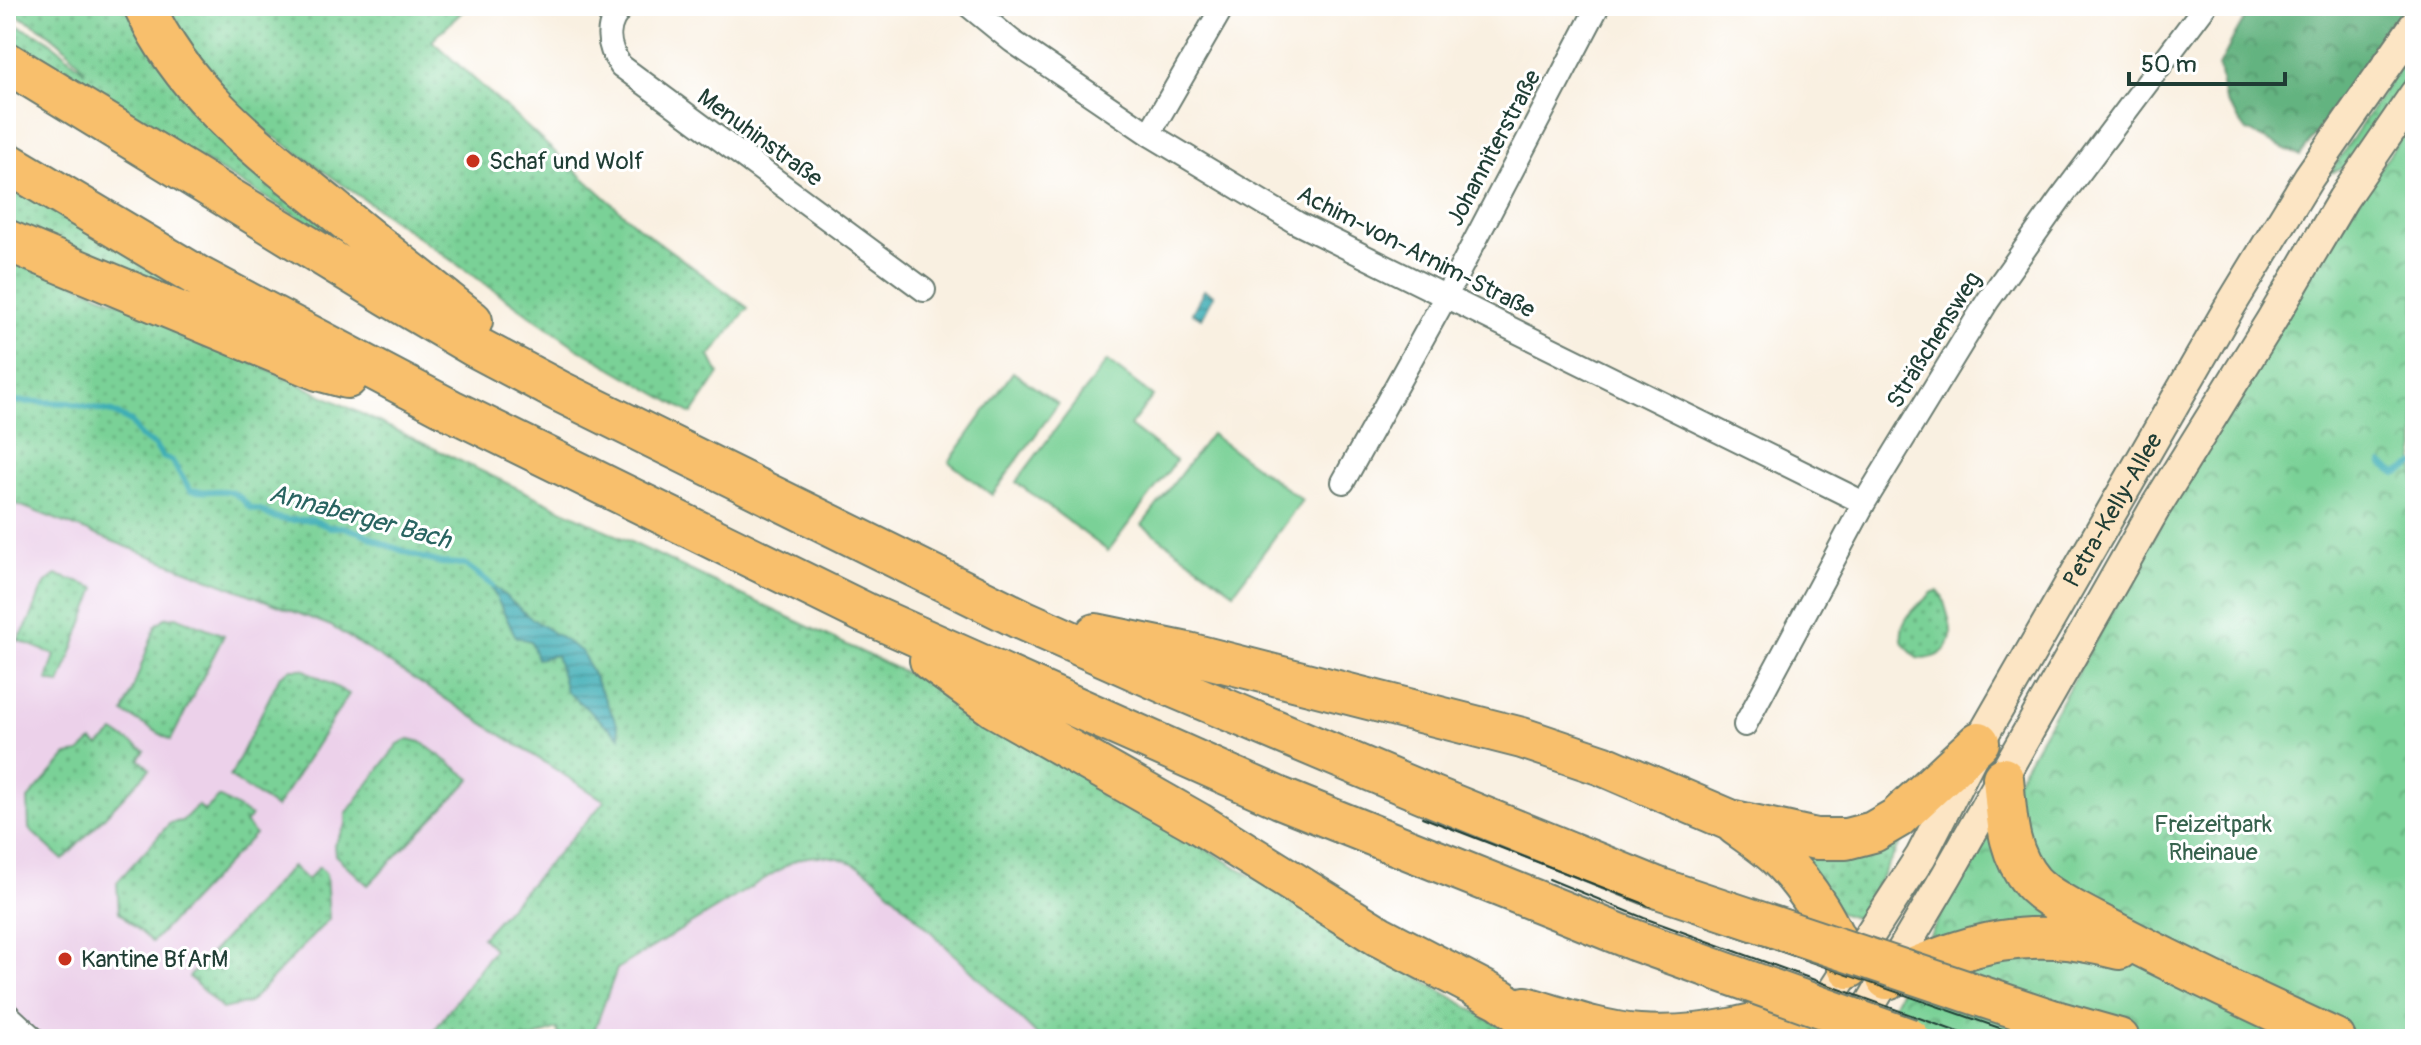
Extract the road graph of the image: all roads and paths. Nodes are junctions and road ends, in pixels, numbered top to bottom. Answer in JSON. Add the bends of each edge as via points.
{"nodes":[{"id":1,"x":144,"y":6,"type":"edge"},
{"id":2,"x":624,"y":6,"type":"edge"},
{"id":3,"x":969,"y":6,"type":"edge"},
{"id":4,"x":1223,"y":6,"type":"edge"},
{"id":5,"x":1598,"y":6,"type":"edge"},
{"id":6,"x":2205,"y":6,"type":"edge"},
{"id":7,"x":2415,"y":25,"type":"edge"},
{"id":8,"x":6,"y":62,"type":"edge"},
{"id":9,"x":2415,"y":94,"type":"edge"},
{"id":10,"x":1149,"y":134,"type":"junction"},
{"id":11,"x":6,"y":162,"type":"edge"},
{"id":12,"x":6,"y":240,"type":"edge"},
{"id":13,"x":924,"y":290,"type":"dead end"},
{"id":14,"x":1446,"y":296,"type":"junction"},
{"id":15,"x":559,"y":391,"type":"junction"},
{"id":16,"x":451,"y":410,"type":"junction"},
{"id":17,"x":1343,"y":482,"type":"dead end"},
{"id":18,"x":1864,"y":503,"type":"junction"},
{"id":19,"x":865,"y":613,"type":"junction"},
{"id":20,"x":1023,"y":620,"type":"junction"},
{"id":21,"x":1745,"y":725,"type":"dead end"},
{"id":22,"x":1979,"y":742,"type":"junction"},
{"id":23,"x":2003,"y":778,"type":"junction"},
{"id":24,"x":1730,"y":820,"type":"junction"},
{"id":25,"x":2177,"y":966,"type":"junction"},
{"id":26,"x":1500,"y":999,"type":"junction"},
{"id":27,"x":1856,"y":1006,"type":"edge"},
{"id":28,"x":6,"y":1013,"type":"edge"},
{"id":29,"x":34,"y":1039,"type":"edge"},
{"id":30,"x":1556,"y":1039,"type":"edge"},
{"id":31,"x":1802,"y":1039,"type":"edge"},
{"id":32,"x":1910,"y":1039,"type":"edge"},
{"id":33,"x":2119,"y":1039,"type":"edge"},
{"id":34,"x":2335,"y":1039,"type":"edge"}],
"edges":[{"from":1,"to":15,"type":"highway","via":[[166,49],[215,110]]},
{"from":2,"to":13,"type":"street","name":"Menuhinstraße","via":[[609,31],[621,66]]},
{"from":3,"to":10,"type":"street","name":"Achim-von-Arnim-Straße"},
{"from":4,"to":10,"type":"street"},
{"from":5,"to":14,"type":"street","name":"Johanniterstraße"},
{"from":6,"to":18,"type":"street","name":"Sträßchensweg","via":[[1987,302]]},
{"from":7,"to":22,"type":"main road","name":"Petra-Kelly-Allee","via":[[2309,177],[2229,308]]},
{"from":8,"to":15,"type":"highway","via":[[389,296]]},
{"from":9,"to":23,"type":"main road","name":"Petra-Kelly-Allee","via":[[2343,199],[2155,508]]},
{"from":10,"to":14,"type":"street","name":"Achim-von-Arnim-Straße","via":[[1297,223]]},
{"from":11,"to":16,"type":"highway","via":[[199,277]]},
{"from":12,"to":16,"type":"highway","via":[[318,370]]},
{"from":14,"to":17,"type":"street","name":"Johanniterstraße"},
{"from":14,"to":18,"type":"street","name":"Achim-von-Arnim-Straße"},
{"from":15,"to":20,"type":"highway"},
{"from":16,"to":19,"type":"highway"},
{"from":18,"to":21,"type":"street","name":"Sträßchensweg"},
{"from":19,"to":26,"type":"highway","via":[[994,707],[1198,823],[1379,936]]},
{"from":19,"to":32,"type":"highway","bridge":true,"via":[[1280,798],[1634,940]]},
{"from":20,"to":24,"type":"highway","via":[[1188,653],[1522,738],[1602,765]]},
{"from":20,"to":33,"type":"highway","bridge":true,"via":[[1658,888]]},
{"from":22,"to":24,"type":"highway","via":[[1897,818],[1873,832],[1816,839]]},
{"from":22,"to":27,"type":"main road","name":"Petra-Kelly-Allee","via":[[1921,856]]},
{"from":23,"to":25,"type":"highway","via":[[2008,836],[2034,884]]},
{"from":23,"to":27,"type":"main road","name":"Petra-Kelly-Allee"},
{"from":24,"to":27,"type":"highway","via":[[1776,855],[1809,892],[1829,923]]},
{"from":25,"to":27,"type":"highway","via":[[2075,938],[2027,936],[1954,951]]},
{"from":25,"to":34,"type":"highway"},
{"from":26,"to":27,"type":"highway","via":[[1637,1035],[1690,1036]]},
{"from":26,"to":30,"type":"highway"},
{"from":27,"to":31,"type":"main road"},
{"from":28,"to":29,"type":"street"}]}
